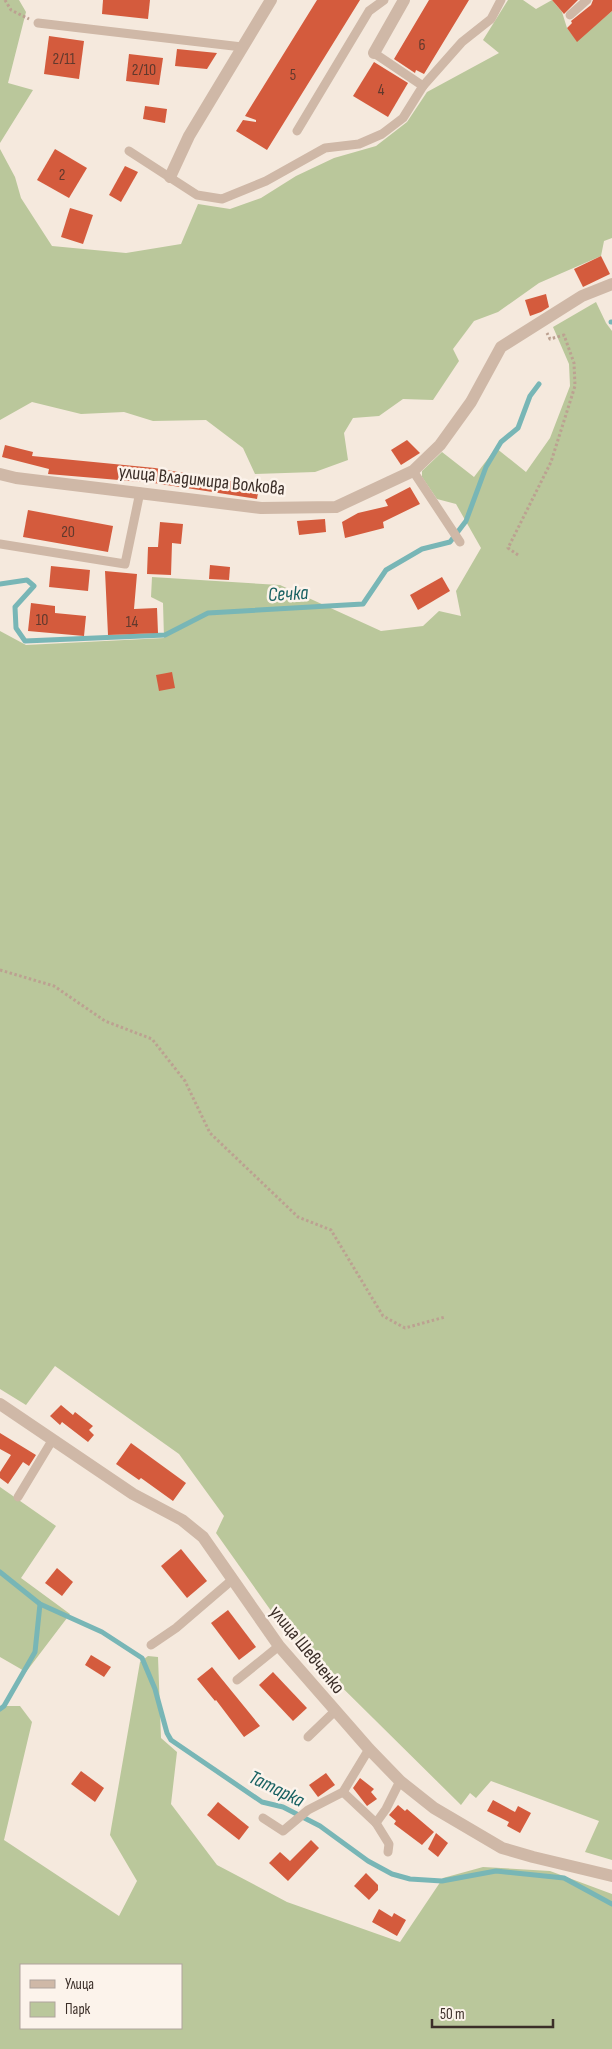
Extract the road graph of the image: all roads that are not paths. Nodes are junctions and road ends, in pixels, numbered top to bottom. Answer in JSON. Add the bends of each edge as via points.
{"nodes":[{"id":1,"x":271,"y":0,"type":"edge"},
{"id":2,"x":384,"y":0,"type":"edge"},
{"id":3,"x":404,"y":0,"type":"edge"},
{"id":4,"x":501,"y":0,"type":"edge"},
{"id":5,"x":586,"y":0,"type":"edge"},
{"id":6,"x":570,"y":15,"type":"dead end"},
{"id":7,"x":38,"y":23,"type":"road end"},
{"id":8,"x":242,"y":47,"type":"junction"},
{"id":9,"x":374,"y":54,"type":"joint"},
{"id":10,"x":423,"y":86,"type":"junction"},
{"id":11,"x":297,"y":131,"type":"dead end"},
{"id":12,"x":129,"y":151,"type":"dead end"},
{"id":13,"x":170,"y":177,"type":"junction"},
{"id":14,"x":612,"y":284,"type":"edge"},
{"id":15,"x":413,"y":471,"type":"junction"},
{"id":16,"x":0,"y":474,"type":"edge"},
{"id":17,"x":140,"y":492,"type":"junction"},
{"id":18,"x":460,"y":542,"type":"dead end"},
{"id":19,"x":0,"y":544,"type":"edge"},
{"id":20,"x":0,"y":1404,"type":"edge"},
{"id":21,"x":53,"y":1439,"type":"junction"},
{"id":22,"x":18,"y":1497,"type":"dead end"},
{"id":23,"x":232,"y":1580,"type":"junction"},
{"id":24,"x":151,"y":1645,"type":"dead end"},
{"id":25,"x":279,"y":1646,"type":"junction"},
{"id":26,"x":237,"y":1680,"type":"dead end"},
{"id":27,"x":335,"y":1711,"type":"junction"},
{"id":28,"x":308,"y":1737,"type":"dead end"},
{"id":29,"x":369,"y":1750,"type":"junction"},
{"id":30,"x":400,"y":1781,"type":"junction"},
{"id":31,"x":343,"y":1792,"type":"junction"},
{"id":32,"x":263,"y":1818,"type":"dead end"},
{"id":33,"x":376,"y":1824,"type":"junction"},
{"id":34,"x":388,"y":1852,"type":"dead end"},
{"id":35,"x":612,"y":1876,"type":"edge"}],
"edges":[{"from":1,"to":8,"type":"street"},
{"from":2,"to":11,"type":"lane","via":[[370,11]]},
{"from":3,"to":9,"type":"street"},
{"from":4,"to":10,"type":"lane","via":[[490,19],[462,42]]},
{"from":5,"to":6,"type":"lane"},
{"from":7,"to":8,"type":"lane"},
{"from":8,"to":13,"type":"street","via":[[189,136]]},
{"from":9,"to":10,"type":"lane"},
{"from":10,"to":13,"type":"lane","via":[[403,118],[382,134],[359,144],[325,148],[266,181],[222,199],[197,195]]},
{"from":12,"to":13,"type":"lane"},
{"from":14,"to":15,"type":"street","name":"улица Владимира Волкова","via":[[582,296],[501,347],[471,402],[440,445]]},
{"from":15,"to":17,"type":"street","name":"улица Владимира Волкова","via":[[336,507],[261,508]]},
{"from":15,"to":18,"type":"lane"},
{"from":16,"to":17,"type":"street","name":"улица Владимира Волкова"},
{"from":17,"to":19,"type":"lane","via":[[125,564]]},
{"from":20,"to":21,"type":"street","name":"улица Шевченко"},
{"from":21,"to":22,"type":"lane"},
{"from":21,"to":23,"type":"street","name":"улица Шевченко","via":[[133,1494],[182,1520],[203,1537]]},
{"from":23,"to":24,"type":"lane"},
{"from":23,"to":25,"type":"street","name":"улица Шевченко"},
{"from":25,"to":26,"type":"lane"},
{"from":25,"to":27,"type":"street","name":"улица Шевченко"},
{"from":27,"to":28,"type":"lane"},
{"from":27,"to":29,"type":"street","name":"улица Шевченко"},
{"from":29,"to":30,"type":"street","name":"улица Шевченко"},
{"from":29,"to":31,"type":"lane"},
{"from":30,"to":33,"type":"lane"},
{"from":30,"to":35,"type":"street","name":"улица Шевченко","via":[[434,1808],[502,1848]]},
{"from":31,"to":32,"type":"lane","via":[[308,1810],[283,1831]]},
{"from":31,"to":33,"type":"lane"},
{"from":33,"to":34,"type":"lane","via":[[389,1844]]}]}
